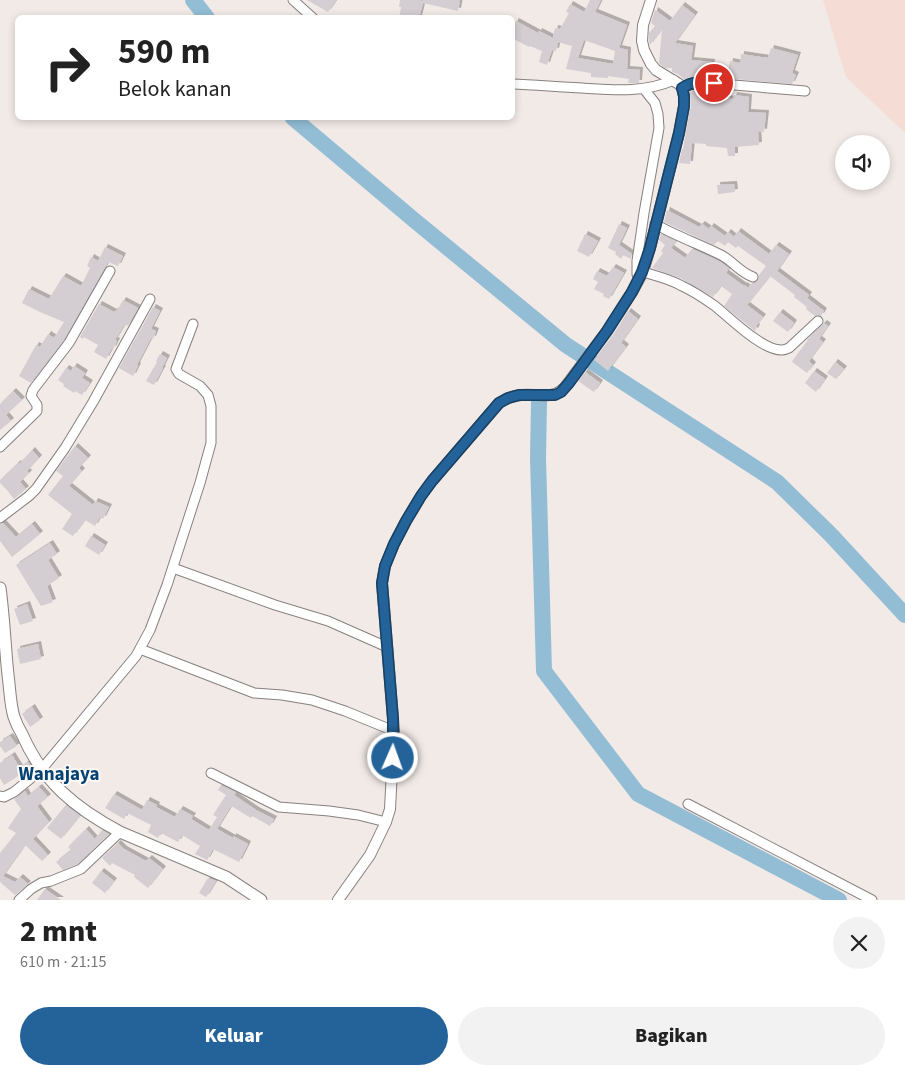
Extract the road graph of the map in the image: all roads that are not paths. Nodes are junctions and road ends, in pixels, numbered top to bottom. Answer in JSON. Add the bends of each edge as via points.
{"nodes":[{"id":1,"x":293,"y":0,"type":"edge"},
{"id":2,"x":651,"y":0,"type":"edge"},
{"id":3,"x":310,"y":15,"type":"edge"},
{"id":4,"x":674,"y":80,"type":"junction"},
{"id":5,"x":515,"y":84,"type":"edge"},
{"id":6,"x":682,"y":88,"type":"junction"},
{"id":7,"x":644,"y":89,"type":"junction"},
{"id":8,"x":805,"y":91,"type":"dead end"},
{"id":9,"x":655,"y":224,"type":"junction"},
{"id":10,"x":110,"y":272,"type":"dead end"},
{"id":11,"x":642,"y":274,"type":"junction"},
{"id":12,"x":753,"y":277,"type":"dead end"},
{"id":13,"x":150,"y":299,"type":"dead end"},
{"id":14,"x":818,"y":321,"type":"dead end"},
{"id":15,"x":193,"y":324,"type":"dead end"},
{"id":16,"x":0,"y":447,"type":"edge"},
{"id":17,"x":0,"y":518,"type":"edge"},
{"id":18,"x":172,"y":568,"type":"junction"},
{"id":19,"x":0,"y":588,"type":"edge"},
{"id":20,"x":387,"y":646,"type":"junction"},
{"id":21,"x":140,"y":649,"type":"junction"},
{"id":22,"x":394,"y":731,"type":"junction"},
{"id":23,"x":41,"y":770,"type":"junction"},
{"id":24,"x":211,"y":772,"type":"dead end"},
{"id":25,"x":0,"y":796,"type":"edge"},
{"id":26,"x":688,"y":804,"type":"dead end"},
{"id":27,"x":386,"y":822,"type":"junction"},
{"id":28,"x":120,"y":832,"type":"junction"},
{"id":29,"x":19,"y":900,"type":"edge"},
{"id":30,"x":261,"y":900,"type":"edge"},
{"id":31,"x":338,"y":900,"type":"edge"},
{"id":32,"x":872,"y":900,"type":"edge"}],
"edges":[{"from":1,"to":3,"type":"street"},
{"from":2,"to":4,"type":"street","via":[[643,25],[644,50],[656,70]]},
{"from":4,"to":6,"type":"street"},
{"from":4,"to":7,"type":"street"},
{"from":5,"to":7,"type":"street"},
{"from":6,"to":8,"type":"street","via":[[698,82]]},
{"from":6,"to":9,"type":"street","via":[[684,106],[679,133]]},
{"from":7,"to":11,"type":"street","via":[[655,103],[659,128],[637,261],[637,274]]},
{"from":9,"to":11,"type":"street"},
{"from":9,"to":12,"type":"street","via":[[720,254]]},
{"from":10,"to":16,"type":"street","via":[[69,343],[33,390],[31,396],[37,411]]},
{"from":11,"to":14,"type":"street","via":[[659,276],[682,286],[764,344],[776,349],[789,348]]},
{"from":11,"to":20,"type":"street","via":[[607,331],[561,392],[555,395],[519,395],[499,403],[421,496],[394,544],[383,575]]},
{"from":13,"to":17,"type":"street","via":[[65,448],[36,489]]},
{"from":15,"to":18,"type":"street","via":[[176,369],[208,395],[211,443]]},
{"from":18,"to":20,"type":"street","via":[[328,621]]},
{"from":18,"to":21,"type":"street"},
{"from":19,"to":23,"type":"main road","via":[[14,717]]},
{"from":20,"to":22,"type":"street"},
{"from":21,"to":22,"type":"street","via":[[254,693],[312,700]]},
{"from":21,"to":23,"type":"street"},
{"from":22,"to":27,"type":"street","via":[[390,809]]},
{"from":23,"to":25,"type":"street","via":[[14,792]]},
{"from":23,"to":28,"type":"main road","via":[[65,796]]},
{"from":24,"to":27,"type":"street","via":[[279,807],[358,815]]},
{"from":26,"to":32,"type":"street"},
{"from":27,"to":31,"type":"street","via":[[370,855]]},
{"from":28,"to":29,"type":"street","via":[[81,869],[41,883]]},
{"from":28,"to":30,"type":"main road","via":[[226,877]]}]}
